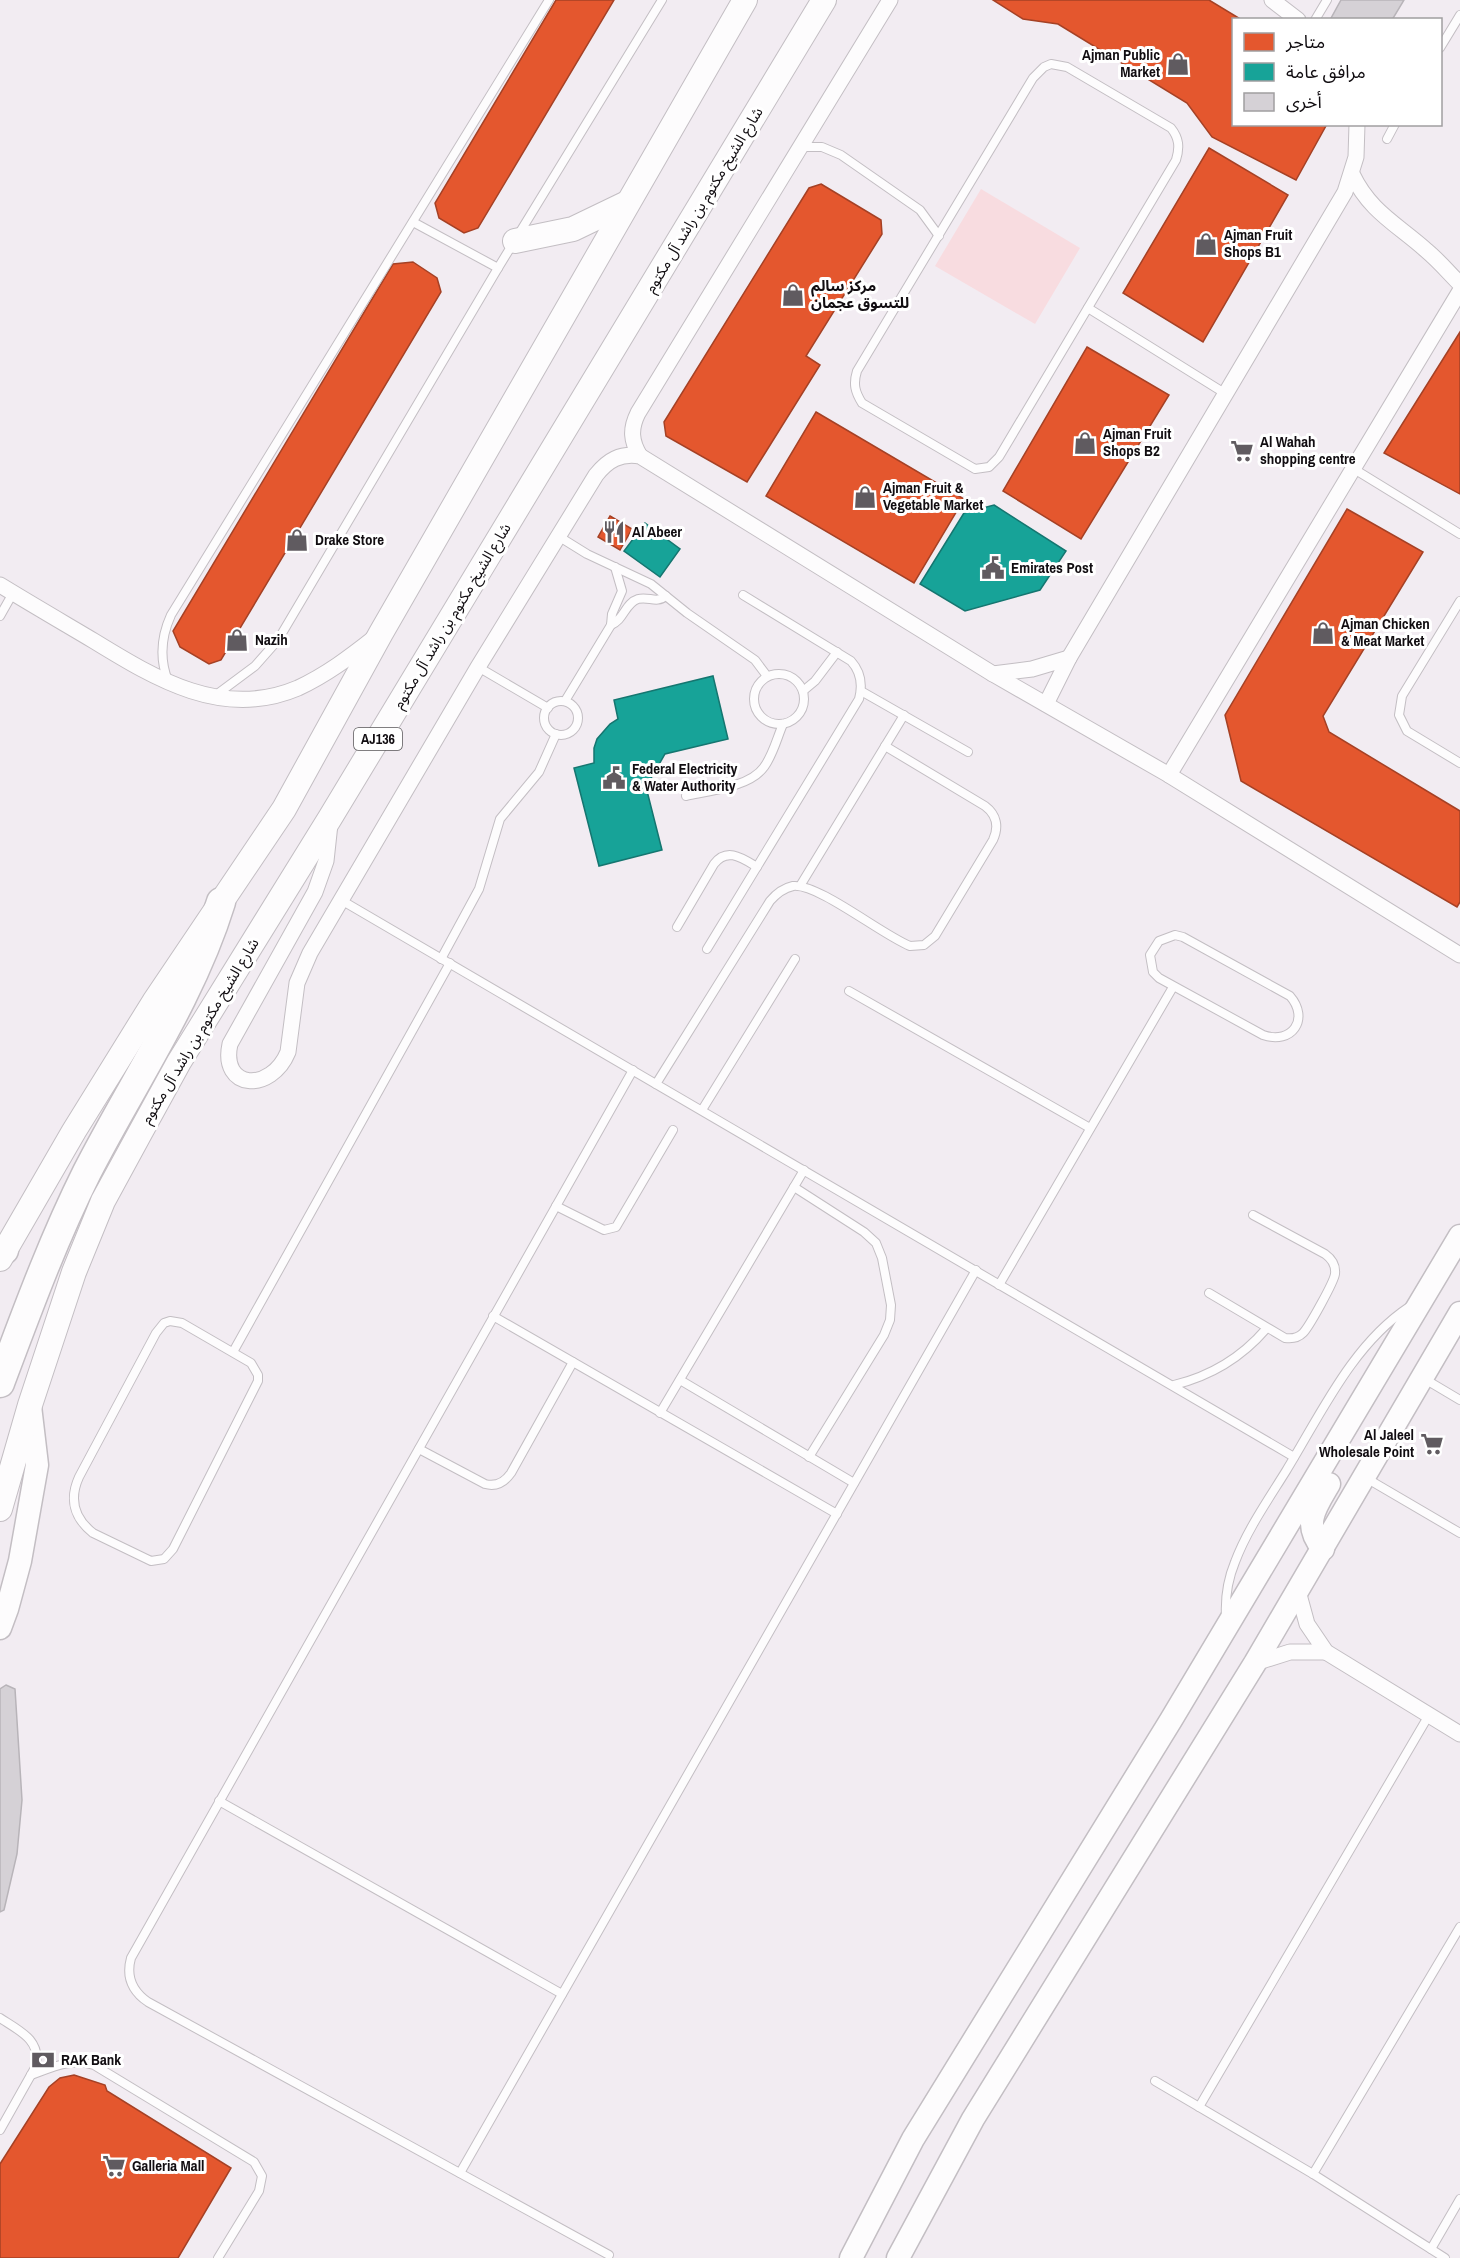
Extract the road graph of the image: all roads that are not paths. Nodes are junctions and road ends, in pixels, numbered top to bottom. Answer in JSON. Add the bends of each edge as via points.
{"nodes":[{"id":1,"x":549,"y":0,"type":"edge"},
{"id":2,"x":662,"y":0,"type":"edge"},
{"id":3,"x":745,"y":0,"type":"edge"},
{"id":4,"x":824,"y":0,"type":"edge"},
{"id":5,"x":891,"y":0,"type":"edge"},
{"id":6,"x":1272,"y":0,"type":"edge"},
{"id":7,"x":1327,"y":0,"type":"edge"},
{"id":8,"x":1460,"y":15,"type":"edge"},
{"id":9,"x":1295,"y":18,"type":"edge"},
{"id":10,"x":1317,"y":18,"type":"edge"},
{"id":11,"x":1442,"y":45,"type":"edge"},
{"id":12,"x":1357,"y":126,"type":"edge"},
{"id":13,"x":1394,"y":126,"type":"edge"},
{"id":14,"x":1387,"y":139,"type":"dead end"},
{"id":15,"x":801,"y":147,"type":"junction"},
{"id":16,"x":1352,"y":174,"type":"junction"},
{"id":17,"x":627,"y":204,"type":"junction"},
{"id":18,"x":413,"y":222,"type":"junction"},
{"id":19,"x":939,"y":236,"type":"junction"},
{"id":20,"x":515,"y":241,"type":"junction"},
{"id":21,"x":498,"y":268,"type":"junction"},
{"id":22,"x":1460,"y":284,"type":"edge"},
{"id":23,"x":1460,"y":291,"type":"edge"},
{"id":24,"x":1088,"y":308,"type":"junction"},
{"id":25,"x":1226,"y":394,"type":"junction"},
{"id":26,"x":640,"y":456,"type":"junction"},
{"id":27,"x":1354,"y":469,"type":"junction"},
{"id":28,"x":1460,"y":534,"type":"edge"},
{"id":29,"x":558,"y":536,"type":"junction"},
{"id":30,"x":615,"y":567,"type":"junction"},
{"id":31,"x":7,"y":589,"type":"edge"},
{"id":32,"x":743,"y":595,"type":"dead end"},
{"id":33,"x":666,"y":596,"type":"junction"},
{"id":34,"x":1460,"y":602,"type":"edge"},
{"id":35,"x":0,"y":616,"type":"edge"},
{"id":36,"x":610,"y":626,"type":"junction"},
{"id":37,"x":381,"y":633,"type":"junction"},
{"id":38,"x":837,"y":652,"type":"junction"},
{"id":39,"x":1069,"y":658,"type":"junction"},
{"id":40,"x":478,"y":667,"type":"junction"},
{"id":41,"x":993,"y":674,"type":"junction"},
{"id":42,"x":767,"y":676,"type":"junction"},
{"id":43,"x":168,"y":683,"type":"junction"},
{"id":44,"x":803,"y":691,"type":"junction"},
{"id":45,"x":861,"y":691,"type":"junction"},
{"id":46,"x":212,"y":697,"type":"junction"},
{"id":47,"x":565,"y":701,"type":"junction"},
{"id":48,"x":1046,"y":704,"type":"junction"},
{"id":49,"x":548,"y":708,"type":"junction"},
{"id":50,"x":904,"y":715,"type":"junction"},
{"id":51,"x":783,"y":724,"type":"junction"},
{"id":52,"x":556,"y":734,"type":"junction"},
{"id":53,"x":885,"y":746,"type":"junction"},
{"id":54,"x":968,"y":752,"type":"dead end"},
{"id":55,"x":1460,"y":763,"type":"edge"},
{"id":56,"x":1169,"y":775,"type":"junction"},
{"id":57,"x":686,"y":796,"type":"dead end"},
{"id":58,"x":330,"y":818,"type":"junction"},
{"id":59,"x":757,"y":867,"type":"junction"},
{"id":60,"x":800,"y":886,"type":"junction"},
{"id":61,"x":341,"y":900,"type":"junction"},
{"id":62,"x":221,"y":902,"type":"junction"},
{"id":63,"x":677,"y":927,"type":"dead end"},
{"id":64,"x":707,"y":949,"type":"dead end"},
{"id":65,"x":1460,"y":955,"type":"edge"},
{"id":66,"x":441,"y":958,"type":"junction"},
{"id":67,"x":795,"y":959,"type":"dead end"},
{"id":68,"x":450,"y":963,"type":"junction"},
{"id":69,"x":1173,"y":987,"type":"junction"},
{"id":70,"x":849,"y":992,"type":"dead end"},
{"id":71,"x":633,"y":1070,"type":"junction"},
{"id":72,"x":656,"y":1084,"type":"junction"},
{"id":73,"x":702,"y":1110,"type":"junction"},
{"id":74,"x":1090,"y":1128,"type":"junction"},
{"id":75,"x":673,"y":1130,"type":"dead end"},
{"id":76,"x":804,"y":1170,"type":"junction"},
{"id":77,"x":794,"y":1187,"type":"junction"},
{"id":78,"x":556,"y":1206,"type":"junction"},
{"id":79,"x":1253,"y":1215,"type":"dead end"},
{"id":80,"x":1460,"y":1236,"type":"edge"},
{"id":81,"x":1,"y":1254,"type":"edge"},
{"id":82,"x":976,"y":1270,"type":"junction"},
{"id":83,"x":999,"y":1285,"type":"junction"},
{"id":84,"x":1209,"y":1293,"type":"dead end"},
{"id":85,"x":1423,"y":1298,"type":"junction"},
{"id":86,"x":1460,"y":1313,"type":"edge"},
{"id":87,"x":494,"y":1316,"type":"junction"},
{"id":88,"x":1266,"y":1329,"type":"junction"},
{"id":89,"x":1396,"y":1343,"type":"junction"},
{"id":90,"x":233,"y":1352,"type":"junction"},
{"id":91,"x":573,"y":1362,"type":"junction"},
{"id":92,"x":1422,"y":1377,"type":"junction"},
{"id":93,"x":680,"y":1380,"type":"junction"},
{"id":94,"x":0,"y":1383,"type":"edge"},
{"id":95,"x":1174,"y":1385,"type":"junction"},
{"id":96,"x":1460,"y":1400,"type":"edge"},
{"id":97,"x":30,"y":1405,"type":"junction"},
{"id":98,"x":660,"y":1413,"type":"junction"},
{"id":99,"x":418,"y":1449,"type":"junction"},
{"id":100,"x":809,"y":1457,"type":"junction"},
{"id":101,"x":1294,"y":1457,"type":"junction"},
{"id":102,"x":1365,"y":1477,"type":"junction"},
{"id":103,"x":854,"y":1484,"type":"junction"},
{"id":104,"x":0,"y":1509,"type":"edge"},
{"id":105,"x":837,"y":1514,"type":"junction"},
{"id":106,"x":1460,"y":1533,"type":"edge"},
{"id":107,"x":1323,"y":1549,"type":"junction"},
{"id":108,"x":1298,"y":1591,"type":"junction"},
{"id":109,"x":1226,"y":1627,"type":"junction"},
{"id":110,"x":0,"y":1628,"type":"edge"},
{"id":111,"x":1326,"y":1652,"type":"junction"},
{"id":112,"x":1255,"y":1663,"type":"junction"},
{"id":113,"x":1429,"y":1715,"type":"junction"},
{"id":114,"x":1460,"y":1734,"type":"edge"},
{"id":115,"x":219,"y":1801,"type":"junction"},
{"id":116,"x":1460,"y":1927,"type":"edge"},
{"id":117,"x":562,"y":1994,"type":"junction"},
{"id":118,"x":0,"y":2018,"type":"edge"},
{"id":119,"x":31,"y":2075,"type":"junction"},
{"id":120,"x":1155,"y":2081,"type":"dead end"},
{"id":121,"x":1198,"y":2107,"type":"junction"},
{"id":122,"x":0,"y":2130,"type":"edge"},
{"id":123,"x":460,"y":2173,"type":"junction"},
{"id":124,"x":1313,"y":2174,"type":"junction"},
{"id":125,"x":1460,"y":2199,"type":"edge"},
{"id":126,"x":1431,"y":2249,"type":"junction"},
{"id":127,"x":609,"y":2255,"type":"dead end"},
{"id":128,"x":218,"y":2258,"type":"edge"},
{"id":129,"x":851,"y":2258,"type":"edge"},
{"id":130,"x":898,"y":2258,"type":"edge"},
{"id":131,"x":1445,"y":2258,"type":"edge"}],
"edges":[{"from":1,"to":18,"type":"lane"},
{"from":2,"to":20,"type":"lane"},
{"from":3,"to":17,"type":"main road","number":"AJ136"},
{"from":4,"to":58,"type":"main road","name":"شارع الشيخ مكتوم بن راشد آل مكتوم","number":"AJ136"},
{"from":5,"to":15,"type":"street"},
{"from":6,"to":9,"type":"street"},
{"from":7,"to":10,"type":"lane"},
{"from":8,"to":11,"type":"lane"},
{"from":12,"to":16,"type":"street"},
{"from":13,"to":14,"type":"lane"},
{"from":15,"to":19,"type":"lane","via":[[822,147],[841,155],[920,210]]},
{"from":15,"to":26,"type":"street","via":[[638,413],[632,440]]},
{"from":16,"to":22,"type":"street","via":[[1374,208]]},
{"from":16,"to":25,"type":"street","via":[[1346,192]]},
{"from":17,"to":20,"type":"main road","via":[[573,229]]},
{"from":17,"to":37,"type":"main road","number":"AJ136"},
{"from":18,"to":21,"type":"lane"},
{"from":18,"to":43,"type":"lane","via":[[171,615],[161,656]]},
{"from":19,"to":24,"type":"lane","via":[[857,371],[855,388],[869,408],[968,466],[982,470],[995,463]]},
{"from":19,"to":24,"type":"lane","via":[[1038,72],[1051,64],[1066,67],[1171,128],[1179,143],[1176,160]]},
{"from":20,"to":21,"type":"lane"},
{"from":21,"to":46,"type":"lane","via":[[278,640],[255,666]]},
{"from":23,"to":27,"type":"street"},
{"from":24,"to":25,"type":"lane"},
{"from":25,"to":39,"type":"street"},
{"from":26,"to":29,"type":"street","via":[[620,456],[602,466]]},
{"from":26,"to":41,"type":"street"},
{"from":27,"to":28,"type":"lane"},
{"from":27,"to":56,"type":"street"},
{"from":29,"to":30,"type":"lane"},
{"from":29,"to":40,"type":"street"},
{"from":30,"to":33,"type":"lane"},
{"from":30,"to":36,"type":"lane","via":[[622,591]]},
{"from":31,"to":35,"type":"lane"},
{"from":31,"to":43,"type":"street"},
{"from":32,"to":38,"type":"lane"},
{"from":33,"to":36,"type":"lane","via":[[657,601],[636,600],[621,620]]},
{"from":33,"to":42,"type":"lane","via":[[754,660]]},
{"from":34,"to":55,"type":"lane","via":[[1402,696],[1399,715],[1407,731]]},
{"from":36,"to":47,"type":"lane"},
{"from":37,"to":46,"type":"street","via":[[346,660],[296,688],[269,697]]},
{"from":37,"to":62,"type":"main road","number":"AJ136","via":[[284,809]]},
{"from":38,"to":44,"type":"lane"},
{"from":38,"to":45,"type":"lane","via":[[856,667]]},
{"from":39,"to":41,"type":"street","via":[[1032,669]]},
{"from":39,"to":48,"type":"street"},
{"from":40,"to":49,"type":"lane"},
{"from":40,"to":61,"type":"street"},
{"from":41,"to":48,"type":"street"},
{"from":42,"to":44,"type":"lane","via":[[793,677]]},
{"from":42,"to":51,"type":"lane","via":[[755,689],[755,706],[765,720]]},
{"from":43,"to":46,"type":"street"},
{"from":44,"to":51,"type":"lane","via":[[805,699],[798,716]]},
{"from":45,"to":50,"type":"lane"},
{"from":45,"to":59,"type":"lane"},
{"from":47,"to":49,"type":"lane"},
{"from":47,"to":52,"type":"lane","via":[[576,709],[578,723],[569,733]]},
{"from":48,"to":56,"type":"street"},
{"from":49,"to":52,"type":"lane","via":[[544,720]]},
{"from":50,"to":53,"type":"lane"},
{"from":50,"to":54,"type":"lane"},
{"from":51,"to":57,"type":"lane","via":[[758,774],[742,783]]},
{"from":52,"to":66,"type":"lane","via":[[539,772],[500,819],[479,889]]},
{"from":53,"to":60,"type":"lane"},
{"from":53,"to":60,"type":"lane","via":[[985,806],[996,821],[993,840],[935,936],[924,945],[910,946],[814,890]]},
{"from":56,"to":65,"type":"street"},
{"from":58,"to":61,"type":"street","via":[[326,861],[315,892],[230,1044],[228,1062],[239,1077],[257,1081],[276,1072],[284,1063],[300,973]]},
{"from":58,"to":97,"type":"main road","name":"شارع الشيخ مكتوم بن راشد آل مكتوم","number":"AJ136","via":[[179,1062],[103,1201],[74,1272]]},
{"from":59,"to":63,"type":"lane","via":[[733,854],[722,856]]},
{"from":59,"to":64,"type":"lane"},
{"from":60,"to":72,"type":"lane","via":[[787,888],[770,901]]},
{"from":61,"to":66,"type":"lane"},
{"from":62,"to":81,"type":"main road","number":"AJ136","via":[[133,1035]]},
{"from":62,"to":94,"type":"highway","via":[[193,977],[59,1230]]},
{"from":66,"to":68,"type":"lane"},
{"from":67,"to":73,"type":"lane"},
{"from":68,"to":71,"type":"lane"},
{"from":68,"to":90,"type":"lane"},
{"from":69,"to":69,"type":"lane","via":[[1272,1038],[1291,1032],[1297,1024],[1299,1014],[1290,996],[1174,935],[1159,941],[1150,956],[1153,972]]},
{"from":69,"to":74,"type":"lane"},
{"from":70,"to":74,"type":"lane"},
{"from":71,"to":72,"type":"lane"},
{"from":71,"to":78,"type":"lane"},
{"from":72,"to":73,"type":"lane"},
{"from":73,"to":76,"type":"lane"},
{"from":74,"to":83,"type":"lane"},
{"from":75,"to":78,"type":"lane","via":[[616,1227],[604,1230]]},
{"from":76,"to":77,"type":"lane"},
{"from":76,"to":82,"type":"lane"},
{"from":77,"to":93,"type":"lane"},
{"from":77,"to":100,"type":"lane","via":[[871,1237],[879,1251],[891,1305],[884,1335]]},
{"from":78,"to":87,"type":"lane"},
{"from":79,"to":88,"type":"lane","via":[[1330,1257],[1335,1268],[1334,1280],[1303,1334],[1292,1339]]},
{"from":80,"to":85,"type":"main road"},
{"from":82,"to":83,"type":"lane"},
{"from":82,"to":103,"type":"lane"},
{"from":83,"to":95,"type":"lane"},
{"from":84,"to":88,"type":"lane"},
{"from":85,"to":89,"type":"main road"},
{"from":85,"to":101,"type":"lane","via":[[1388,1324],[1358,1356]]},
{"from":86,"to":92,"type":"main road"},
{"from":87,"to":91,"type":"lane"},
{"from":87,"to":99,"type":"lane"},
{"from":88,"to":95,"type":"lane","via":[[1225,1365]]},
{"from":89,"to":107,"type":"main road","via":[[1382,1393],[1313,1513],[1312,1529]]},
{"from":89,"to":109,"type":"main road"},
{"from":90,"to":90,"type":"lane","via":[[176,1321],[159,1327],[75,1485],[76,1512],[93,1533],[151,1561],[170,1555],[256,1387],[258,1375],[252,1363]]},
{"from":91,"to":98,"type":"lane"},
{"from":91,"to":99,"type":"lane","via":[[503,1482],[484,1484]]},
{"from":92,"to":96,"type":"lane"},
{"from":92,"to":102,"type":"main road"},
{"from":93,"to":98,"type":"lane"},
{"from":93,"to":100,"type":"lane"},
{"from":95,"to":101,"type":"lane"},
{"from":97,"to":104,"type":"main road","name":"شارع الشيخ مكتوم بن راشد آل مكتوم","number":"AJ136"},
{"from":97,"to":110,"type":"main road","via":[[37,1465],[20,1561]]},
{"from":98,"to":105,"type":"lane"},
{"from":99,"to":115,"type":"lane"},
{"from":100,"to":103,"type":"lane"},
{"from":101,"to":109,"type":"lane","via":[[1233,1565]]},
{"from":102,"to":106,"type":"lane"},
{"from":102,"to":107,"type":"main road"},
{"from":103,"to":105,"type":"lane"},
{"from":105,"to":117,"type":"lane"},
{"from":107,"to":108,"type":"main road"},
{"from":108,"to":111,"type":"street","via":[[1307,1624]]},
{"from":108,"to":112,"type":"main road"},
{"from":109,"to":129,"type":"main road","via":[[914,2139]]},
{"from":111,"to":112,"type":"street","via":[[1290,1652]]},
{"from":111,"to":113,"type":"street"},
{"from":112,"to":130,"type":"main road","via":[[973,2119]]},
{"from":113,"to":114,"type":"street"},
{"from":113,"to":121,"type":"lane"},
{"from":115,"to":117,"type":"lane"},
{"from":115,"to":123,"type":"lane","via":[[131,1958],[128,1972],[132,1986],[148,2002]]},
{"from":116,"to":124,"type":"lane"},
{"from":117,"to":123,"type":"lane"},
{"from":118,"to":119,"type":"lane","via":[[24,2033],[36,2048],[36,2067]]},
{"from":119,"to":122,"type":"lane"},
{"from":119,"to":128,"type":"lane","via":[[68,2062],[94,2064],[254,2162],[262,2176],[259,2191]]},
{"from":120,"to":121,"type":"lane"},
{"from":121,"to":124,"type":"lane"},
{"from":123,"to":127,"type":"lane"},
{"from":124,"to":126,"type":"lane"},
{"from":125,"to":126,"type":"lane"},
{"from":126,"to":131,"type":"lane"}]}
